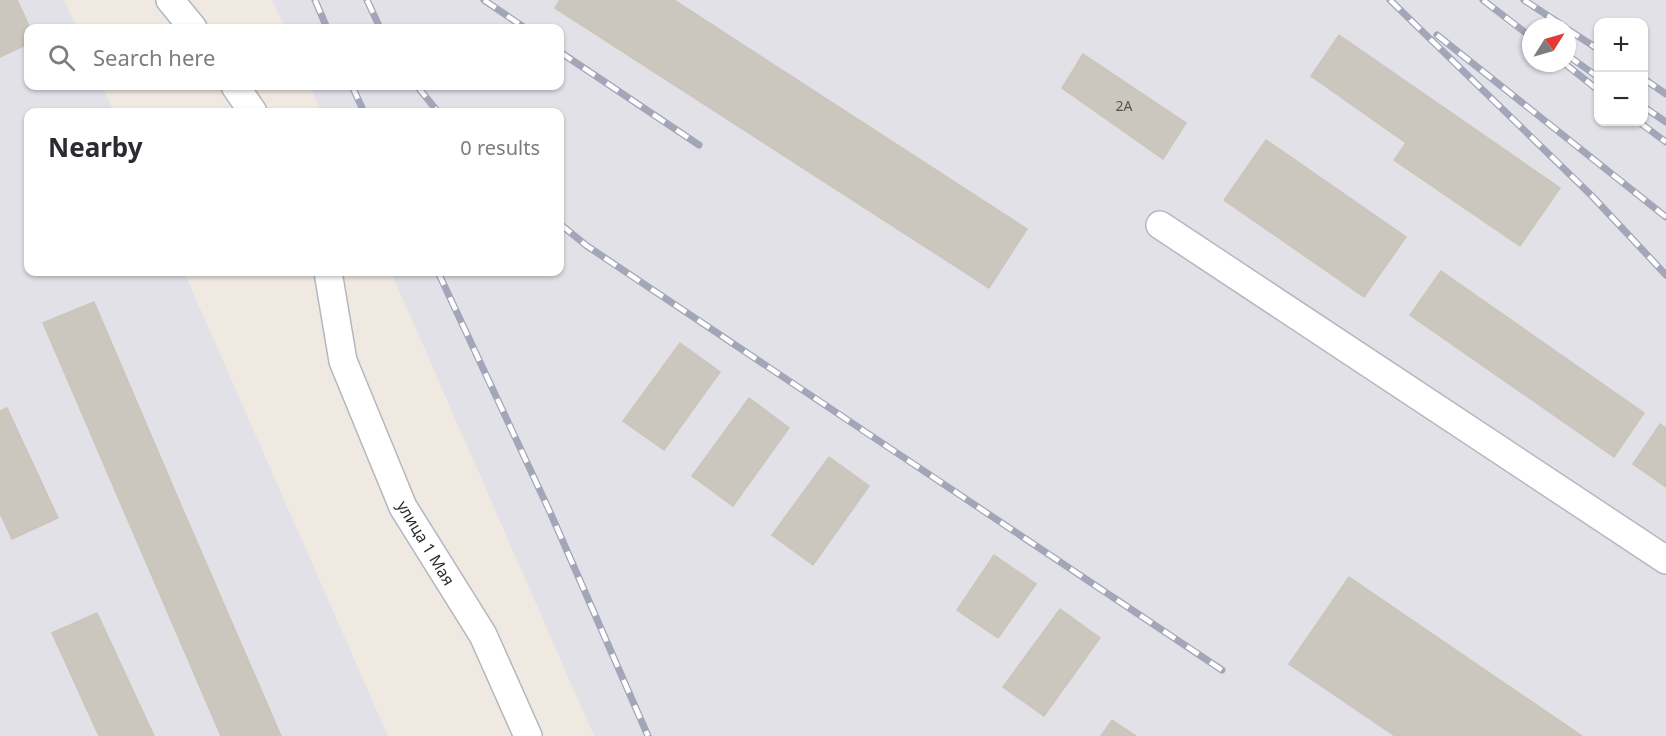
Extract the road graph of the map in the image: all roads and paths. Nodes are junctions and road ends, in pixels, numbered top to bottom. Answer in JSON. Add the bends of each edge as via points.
{"nodes":[{"id":1,"x":170,"y":0,"type":"edge"},
{"id":2,"x":190,"y":24,"type":"edge"},
{"id":3,"x":238,"y":90,"type":"edge"},
{"id":4,"x":250,"y":108,"type":"edge"},
{"id":5,"x":1160,"y":225,"type":"dead end"},
{"id":6,"x":329,"y":276,"type":"edge"},
{"id":7,"x":1666,"y":560,"type":"edge"},
{"id":8,"x":528,"y":736,"type":"edge"}],
"edges":[{"from":1,"to":2,"type":"street"},
{"from":3,"to":4,"type":"street"},
{"from":5,"to":7,"type":"street"},
{"from":6,"to":8,"type":"street","name":"улица 1 Мая","via":[[343,361],[402,507],[483,635]]}]}
